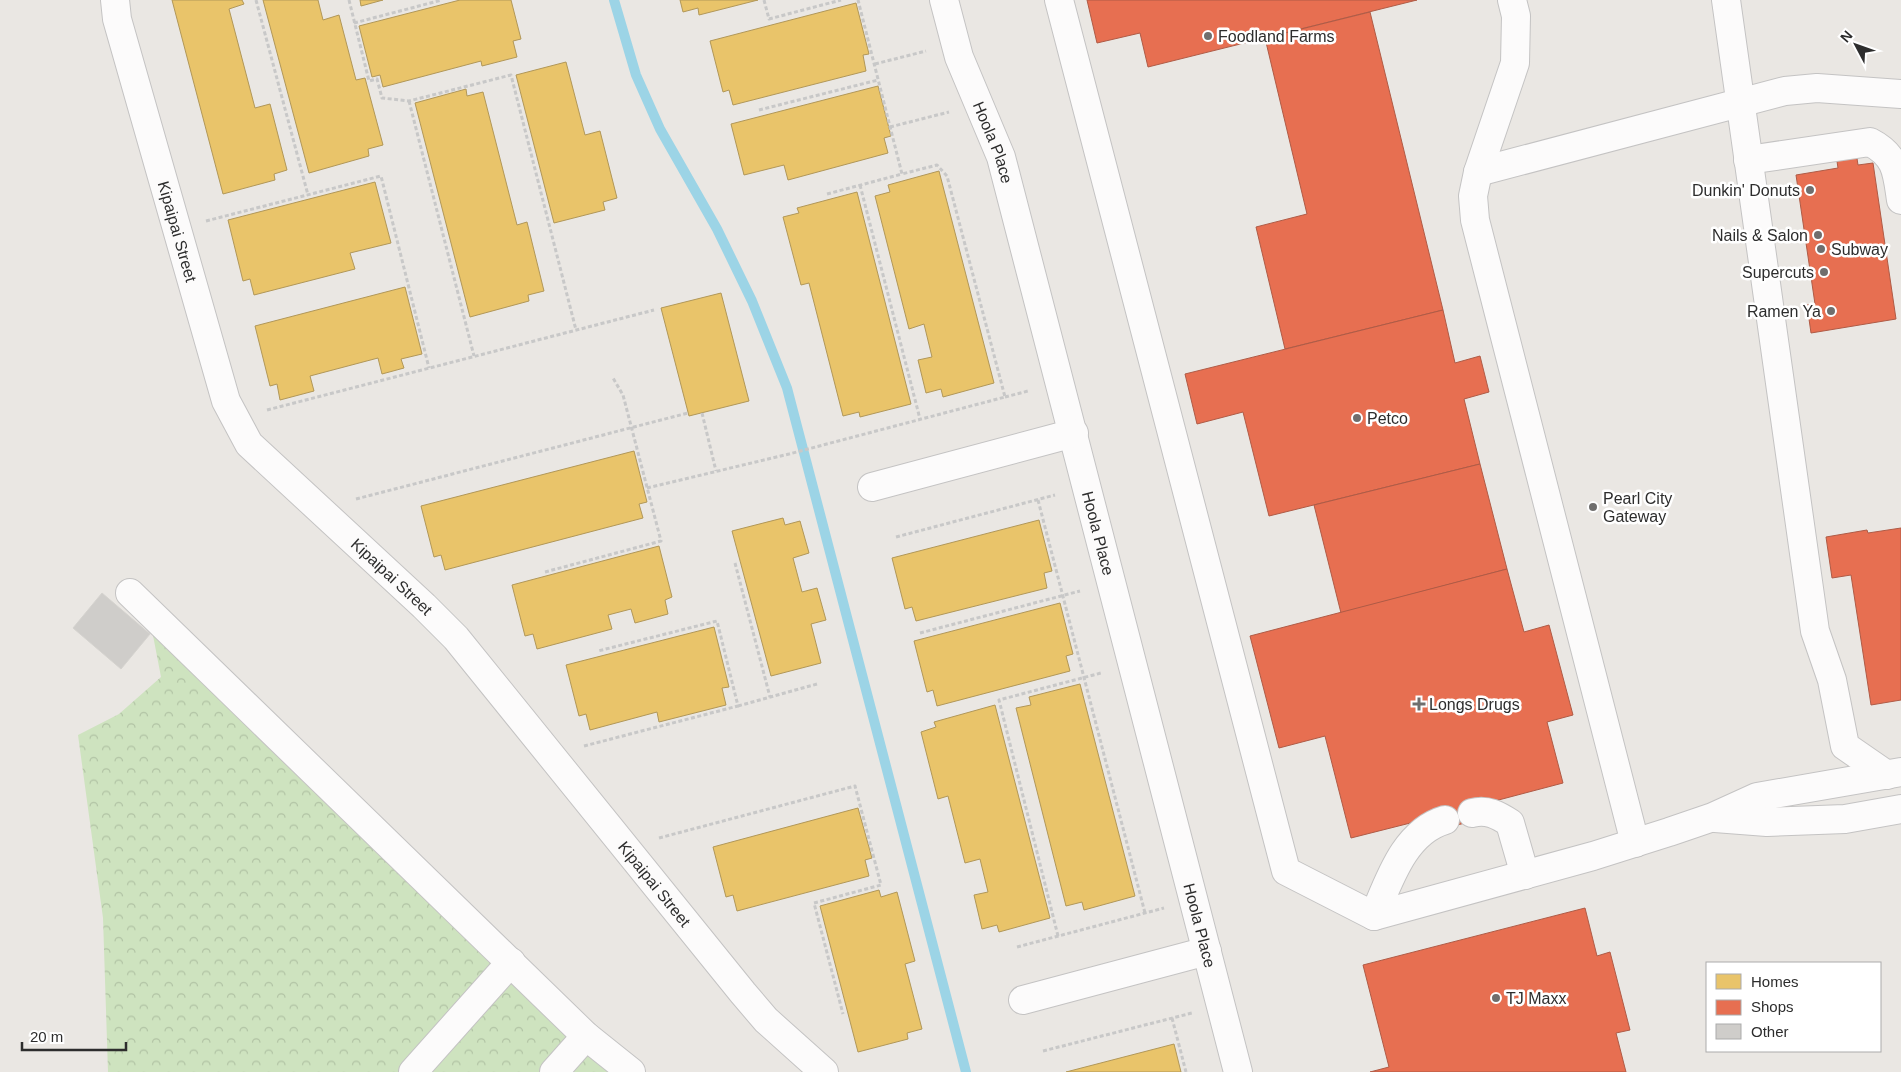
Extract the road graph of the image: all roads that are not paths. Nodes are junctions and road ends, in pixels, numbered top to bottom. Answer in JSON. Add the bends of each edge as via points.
{"nodes":[{"id":1,"x":115,"y":0,"type":"edge"},
{"id":2,"x":944,"y":0,"type":"edge"},
{"id":3,"x":1059,"y":0,"type":"edge"},
{"id":4,"x":1512,"y":0,"type":"edge"},
{"id":5,"x":1726,"y":0,"type":"edge"},
{"id":6,"x":1901,"y":94,"type":"edge"},
{"id":7,"x":1741,"y":104,"type":"junction"},
{"id":8,"x":1748,"y":160,"type":"junction"},
{"id":9,"x":1478,"y":172,"type":"junction"},
{"id":10,"x":1901,"y":200,"type":"edge"},
{"id":11,"x":1074,"y":434,"type":"junction"},
{"id":12,"x":872,"y":487,"type":"dead end"},
{"id":13,"x":130,"y":593,"type":"dead end"},
{"id":14,"x":1894,"y":774,"type":"edge"},
{"id":15,"x":1901,"y":809,"type":"edge"},
{"id":16,"x":1472,"y":813,"type":"dead end"},
{"id":17,"x":1713,"y":818,"type":"junction"},
{"id":18,"x":1445,"y":820,"type":"dead end"},
{"id":19,"x":1635,"y":843,"type":"junction"},
{"id":20,"x":1525,"y":875,"type":"junction"},
{"id":21,"x":1374,"y":916,"type":"junction"},
{"id":22,"x":1207,"y":951,"type":"junction"},
{"id":23,"x":511,"y":962,"type":"junction"},
{"id":24,"x":1023,"y":1000,"type":"dead end"},
{"id":25,"x":586,"y":1036,"type":"junction"},
{"id":26,"x":413,"y":1072,"type":"edge"},
{"id":27,"x":554,"y":1072,"type":"edge"},
{"id":28,"x":631,"y":1072,"type":"edge"},
{"id":29,"x":824,"y":1072,"type":"edge"},
{"id":30,"x":1238,"y":1072,"type":"edge"}],
"edges":[{"from":1,"to":29,"type":"street","name":"Kipaipai Street","via":[[117,19],[226,401],[249,444],[456,638],[760,1013]]},
{"from":2,"to":11,"type":"street","name":"Hoola Place","via":[[959,57],[1001,157]]},
{"from":3,"to":21,"type":"street","via":[[1286,871]]},
{"from":4,"to":9,"type":"street","via":[[1516,16],[1515,63]]},
{"from":5,"to":7,"type":"street"},
{"from":6,"to":7,"type":"street","via":[[1817,88],[1785,91]]},
{"from":7,"to":8,"type":"street"},
{"from":7,"to":9,"type":"street"},
{"from":8,"to":10,"type":"street","via":[[1870,142],[1888,154],[1897,169]]},
{"from":8,"to":14,"type":"street","via":[[1815,631],[1832,680],[1845,746]]},
{"from":9,"to":19,"type":"street","via":[[1473,196],[1474,220]]},
{"from":11,"to":12,"type":"street"},
{"from":11,"to":22,"type":"street","name":"Hoola Place"},
{"from":13,"to":23,"type":"street"},
{"from":14,"to":17,"type":"street","via":[[1757,797]]},
{"from":15,"to":17,"type":"street","via":[[1845,819],[1767,822]]},
{"from":16,"to":20,"type":"street","via":[[1492,813],[1510,823]]},
{"from":17,"to":19,"type":"street"},
{"from":18,"to":21,"type":"street","via":[[1425,830],[1412,842],[1392,874]]},
{"from":19,"to":20,"type":"street"},
{"from":20,"to":21,"type":"street"},
{"from":22,"to":24,"type":"street"},
{"from":22,"to":30,"type":"street","name":"Hoola Place"},
{"from":23,"to":25,"type":"street"},
{"from":23,"to":26,"type":"street"},
{"from":25,"to":27,"type":"street"},
{"from":25,"to":28,"type":"street"}]}
